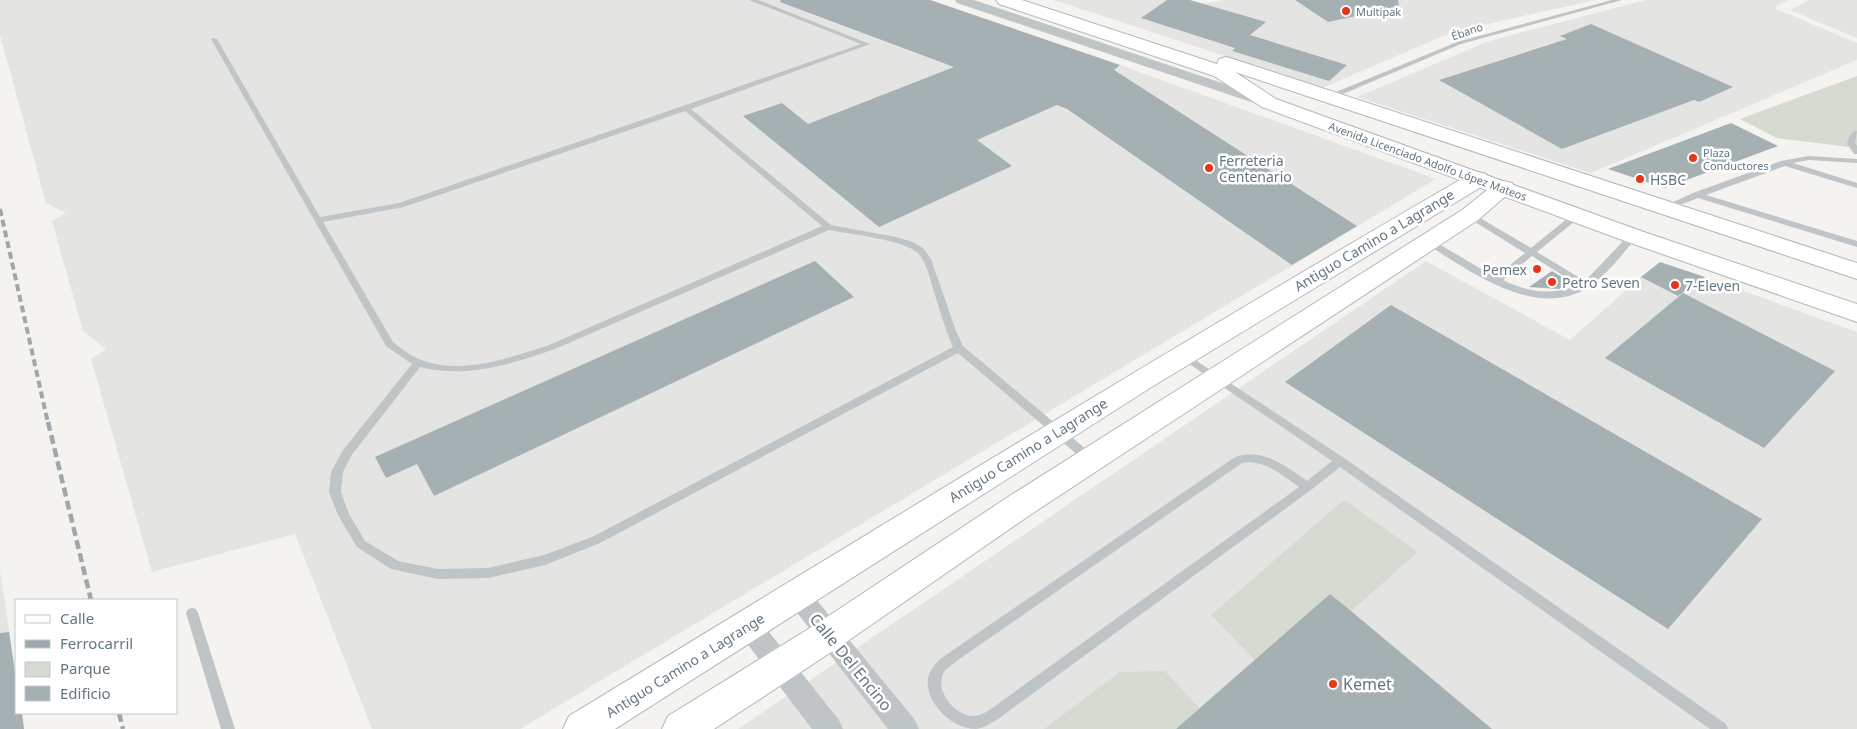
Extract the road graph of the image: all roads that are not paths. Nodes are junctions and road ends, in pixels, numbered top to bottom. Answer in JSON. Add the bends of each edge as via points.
{"nodes":[{"id":1,"x":752,"y":0,"type":"edge"},
{"id":2,"x":962,"y":0,"type":"edge"},
{"id":3,"x":1005,"y":0,"type":"edge"},
{"id":4,"x":1035,"y":0,"type":"edge"},
{"id":5,"x":1619,"y":0,"type":"edge"},
{"id":6,"x":214,"y":39,"type":"dead end"},
{"id":7,"x":1221,"y":72,"type":"junction"},
{"id":8,"x":1328,"y":97,"type":"junction"},
{"id":9,"x":1268,"y":103,"type":"junction"},
{"id":10,"x":686,"y":108,"type":"junction"},
{"id":11,"x":1407,"y":123,"type":"junction"},
{"id":12,"x":1857,"y":134,"type":"edge"},
{"id":13,"x":1379,"y":145,"type":"junction"},
{"id":14,"x":1857,"y":152,"type":"edge"},
{"id":15,"x":1857,"y":161,"type":"edge"},
{"id":16,"x":1783,"y":162,"type":"junction"},
{"id":17,"x":1492,"y":180,"type":"junction"},
{"id":18,"x":1857,"y":186,"type":"edge"},
{"id":19,"x":1696,"y":196,"type":"junction"},
{"id":20,"x":1664,"y":208,"type":"junction"},
{"id":21,"x":1470,"y":215,"type":"junction"},
{"id":22,"x":1577,"y":215,"type":"junction"},
{"id":23,"x":318,"y":220,"type":"junction"},
{"id":24,"x":828,"y":227,"type":"junction"},
{"id":25,"x":1745,"y":235,"type":"junction"},
{"id":26,"x":1633,"y":236,"type":"junction"},
{"id":27,"x":1429,"y":242,"type":"junction"},
{"id":28,"x":1857,"y":244,"type":"edge"},
{"id":29,"x":1530,"y":252,"type":"junction"},
{"id":30,"x":1857,"y":271,"type":"edge"},
{"id":31,"x":1496,"y":281,"type":"junction"},
{"id":32,"x":1857,"y":284,"type":"edge"},
{"id":33,"x":1586,"y":285,"type":"junction"},
{"id":34,"x":1857,"y":313,"type":"edge"},
{"id":35,"x":959,"y":348,"type":"junction"},
{"id":36,"x":1183,"y":355,"type":"junction"},
{"id":37,"x":418,"y":363,"type":"junction"},
{"id":38,"x":1219,"y":378,"type":"junction"},
{"id":39,"x":1059,"y":432,"type":"junction"},
{"id":40,"x":1091,"y":460,"type":"junction"},
{"id":41,"x":1340,"y":461,"type":"junction"},
{"id":42,"x":1307,"y":487,"type":"junction"},
{"id":43,"x":797,"y":594,"type":"junction"},
{"id":44,"x":192,"y":613,"type":"dead end"},
{"id":45,"x":748,"y":625,"type":"junction"},
{"id":46,"x":830,"y":634,"type":"junction"},
{"id":47,"x":780,"y":666,"type":"junction"},
{"id":48,"x":228,"y":729,"type":"edge"},
{"id":49,"x":582,"y":729,"type":"edge"},
{"id":50,"x":681,"y":729,"type":"edge"},
{"id":51,"x":829,"y":729,"type":"edge"},
{"id":52,"x":905,"y":729,"type":"edge"},
{"id":53,"x":1721,"y":729,"type":"edge"}],
"edges":[{"from":1,"to":10,"type":"lane","via":[[867,44]]},
{"from":2,"to":9,"type":"street"},
{"from":3,"to":7,"type":"main road","name":"Avenida Licenciado Adolfo López Mateos"},
{"from":4,"to":8,"type":"main road","name":"Avenida Licenciado Adolfo López Mateos"},
{"from":5,"to":8,"type":"lane","name":"Ébano","via":[[1459,44]]},
{"from":6,"to":23,"type":"lane"},
{"from":7,"to":8,"type":"main road","via":[[1308,97]]},
{"from":7,"to":9,"type":"main road","name":"Avenida Licenciado Adolfo López Mateos"},
{"from":8,"to":11,"type":"main road","name":"Avenida Licenciado Adolfo López Mateos"},
{"from":8,"to":13,"type":"main road"},
{"from":9,"to":13,"type":"main road","name":"Avenida Licenciado Adolfo López Mateos"},
{"from":10,"to":23,"type":"lane","via":[[401,206]]},
{"from":10,"to":24,"type":"lane"},
{"from":11,"to":17,"type":"main road","via":[[1429,142]]},
{"from":11,"to":20,"type":"main road","name":"Avenida Licenciado Adolfo López Mateos"},
{"from":12,"to":14,"type":"lane","via":[[1852,143]]},
{"from":13,"to":17,"type":"main road","name":"Avenida Licenciado Adolfo López Mateos"},
{"from":15,"to":16,"type":"lane","via":[[1809,158]]},
{"from":16,"to":18,"type":"lane"},
{"from":16,"to":19,"type":"lane"},
{"from":17,"to":21,"type":"main road","name":"Antiguo Camino a Lagrange"},
{"from":17,"to":22,"type":"main road","name":"Avenida Licenciado Adolfo López Mateos"},
{"from":17,"to":25,"type":"main road","via":[[1509,174],[1532,178],[1668,222]]},
{"from":17,"to":36,"type":"main road","name":"Antiguo Camino a Lagrange","via":[[1389,230]]},
{"from":19,"to":20,"type":"lane"},
{"from":19,"to":28,"type":"lane"},
{"from":20,"to":25,"type":"main road","name":"Avenida Licenciado Adolfo López Mateos"},
{"from":21,"to":27,"type":"main road","name":"Antiguo Camino a Lagrange"},
{"from":21,"to":29,"type":"lane"},
{"from":22,"to":26,"type":"main road","name":"Avenida Licenciado Adolfo López Mateos"},
{"from":22,"to":29,"type":"lane"},
{"from":23,"to":37,"type":"lane","via":[[389,344]]},
{"from":24,"to":35,"type":"lane","via":[[896,240],[920,250],[927,259]]},
{"from":24,"to":37,"type":"lane","via":[[552,347],[512,361],[475,368],[442,368]]},
{"from":25,"to":30,"type":"main road","name":"Avenida Licenciado Adolfo López Mateos"},
{"from":26,"to":32,"type":"main road","via":[[1667,234],[1719,244]]},
{"from":26,"to":33,"type":"lane"},
{"from":26,"to":34,"type":"main road","name":"Avenida Licenciado Adolfo López Mateos"},
{"from":27,"to":31,"type":"lane"},
{"from":27,"to":38,"type":"main road","name":"Antiguo Camino a Lagrange"},
{"from":29,"to":31,"type":"lane"},
{"from":29,"to":33,"type":"lane"},
{"from":31,"to":33,"type":"lane","via":[[1524,292],[1552,297],[1564,296]]},
{"from":35,"to":37,"type":"lane","via":[[596,540],[545,560],[488,573],[438,574],[395,565],[361,544],[335,492],[337,472],[347,453]]},
{"from":35,"to":39,"type":"lane"},
{"from":36,"to":38,"type":"lane"},
{"from":36,"to":39,"type":"main road","name":"Antiguo Camino a Lagrange"},
{"from":38,"to":40,"type":"main road","name":"Antiguo Camino a Lagrange"},
{"from":38,"to":41,"type":"lane"},
{"from":39,"to":40,"type":"lane"},
{"from":39,"to":43,"type":"main road","name":"Antiguo Camino a Lagrange"},
{"from":40,"to":46,"type":"main road","name":"Antiguo Camino a Lagrange"},
{"from":41,"to":42,"type":"lane"},
{"from":41,"to":53,"type":"lane"},
{"from":42,"to":42,"type":"lane","via":[[993,715],[977,723],[963,721],[937,696],[935,677],[953,656],[1240,460],[1260,457]]},
{"from":43,"to":45,"type":"main road","name":"Antiguo Camino a Lagrange"},
{"from":43,"to":46,"type":"street","name":"Calle Del Encino"},
{"from":44,"to":48,"type":"lane"},
{"from":45,"to":47,"type":"street"},
{"from":45,"to":49,"type":"main road","name":"Antiguo Camino a Lagrange"},
{"from":46,"to":47,"type":"main road","name":"Antiguo Camino a Lagrange"},
{"from":46,"to":52,"type":"street","name":"Calle Del Encino"},
{"from":47,"to":50,"type":"main road","name":"Antiguo Camino a Lagrange"},
{"from":47,"to":51,"type":"street"}]}
